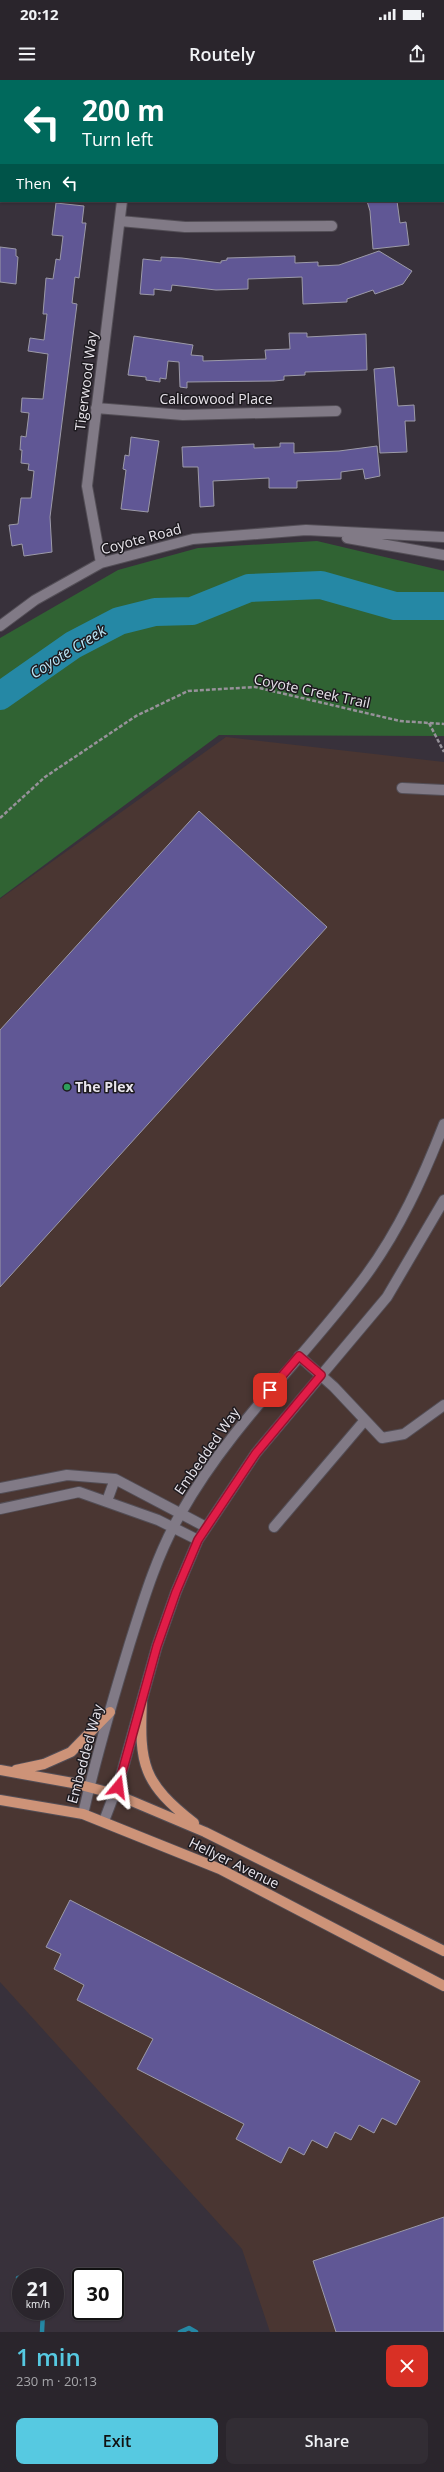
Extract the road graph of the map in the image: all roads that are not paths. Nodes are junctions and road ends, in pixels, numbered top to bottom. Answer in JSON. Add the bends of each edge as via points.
{"nodes":[{"id":1,"x":122,"y":202,"type":"edge"},
{"id":2,"x":120,"y":221,"type":"junction"},
{"id":3,"x":332,"y":226,"type":"dead end"},
{"id":4,"x":96,"y":408,"type":"junction"},
{"id":5,"x":336,"y":411,"type":"dead end"},
{"id":6,"x":306,"y":530,"type":"junction"},
{"id":7,"x":444,"y":537,"type":"edge"},
{"id":8,"x":444,"y":556,"type":"edge"},
{"id":9,"x":101,"y":563,"type":"junction"},
{"id":10,"x":0,"y":626,"type":"edge"},
{"id":11,"x":402,"y":788,"type":"dead end"},
{"id":12,"x":444,"y":790,"type":"edge"},
{"id":13,"x":444,"y":1124,"type":"edge"},
{"id":14,"x":444,"y":1200,"type":"edge"},
{"id":15,"x":299,"y":1356,"type":"junction"},
{"id":16,"x":321,"y":1375,"type":"junction"},
{"id":17,"x":444,"y":1405,"type":"edge"},
{"id":18,"x":365,"y":1420,"type":"junction"},
{"id":19,"x":115,"y":1479,"type":"junction"},
{"id":20,"x":0,"y":1488,"type":"edge"},
{"id":21,"x":107,"y":1501,"type":"junction"},
{"id":22,"x":0,"y":1509,"type":"edge"},
{"id":23,"x":180,"y":1513,"type":"junction"},
{"id":24,"x":206,"y":1526,"type":"junction"},
{"id":25,"x":274,"y":1527,"type":"dead end"},
{"id":26,"x":173,"y":1528,"type":"junction"},
{"id":27,"x":198,"y":1540,"type":"junction"},
{"id":28,"x":142,"y":1701,"type":"junction"},
{"id":29,"x":110,"y":1712,"type":"junction"},
{"id":30,"x":0,"y":1770,"type":"edge"},
{"id":31,"x":11,"y":1771,"type":"junction"},
{"id":32,"x":89,"y":1787,"type":"junction"},
{"id":33,"x":115,"y":1794,"type":"junction"},
{"id":34,"x":0,"y":1800,"type":"edge"},
{"id":35,"x":83,"y":1814,"type":"junction"},
{"id":36,"x":104,"y":1821,"type":"junction"},
{"id":37,"x":205,"y":1832,"type":"junction"},
{"id":38,"x":444,"y":1951,"type":"edge"},
{"id":39,"x":444,"y":1986,"type":"edge"}],
"edges":[{"from":1,"to":2,"type":"street","name":"Tigerwood Way"},
{"from":2,"to":3,"type":"street","via":[[185,227]]},
{"from":2,"to":4,"type":"street","name":"Tigerwood Way"},
{"from":4,"to":5,"type":"street","name":"Calicowood Place","via":[[183,415]]},
{"from":4,"to":9,"type":"street","name":"Tigerwood Way","via":[[88,486]]},
{"from":6,"to":7,"type":"street","name":"Coyote Road"},
{"from":6,"to":8,"type":"street","name":"Coyote Road"},
{"from":6,"to":9,"type":"street","name":"Coyote Road","via":[[193,539]]},
{"from":9,"to":10,"type":"street","name":"Coyote Road","via":[[35,600]]},
{"from":11,"to":12,"type":"street"},
{"from":13,"to":15,"type":"street","name":"Embedded Way","via":[[424,1175],[400,1223],[364,1278]]},
{"from":14,"to":16,"type":"street","via":[[387,1298]]},
{"from":15,"to":16,"type":"street"},
{"from":15,"to":23,"type":"street","name":"Embedded Way","via":[[231,1436]]},
{"from":16,"to":18,"type":"street"},
{"from":16,"to":24,"type":"street","via":[[256,1453]]},
{"from":17,"to":18,"type":"street","via":[[404,1434],[382,1438]]},
{"from":18,"to":25,"type":"street"},
{"from":19,"to":20,"type":"street","via":[[67,1475]]},
{"from":19,"to":21,"type":"street"},
{"from":19,"to":23,"type":"street"},
{"from":21,"to":22,"type":"street","via":[[79,1492]]},
{"from":21,"to":26,"type":"street"},
{"from":23,"to":24,"type":"street"},
{"from":23,"to":26,"type":"street","name":"Embedded Way"},
{"from":24,"to":27,"type":"street"},
{"from":26,"to":27,"type":"street"},
{"from":26,"to":29,"type":"street","name":"Embedded Way","via":[[147,1588]]},
{"from":27,"to":28,"type":"street","via":[[157,1646]]},
{"from":28,"to":33,"type":"street"},
{"from":28,"to":37,"type":"main road","via":[[140,1737],[149,1776],[168,1803]]},
{"from":29,"to":31,"type":"main road","via":[[71,1752],[44,1764]]},
{"from":29,"to":32,"type":"street","name":"Embedded Way"},
{"from":30,"to":31,"type":"main road","name":"Hellyer Avenue"},
{"from":31,"to":32,"type":"main road","name":"Hellyer Avenue"},
{"from":32,"to":33,"type":"main road","name":"Hellyer Avenue"},
{"from":32,"to":35,"type":"street","name":"Embedded Way"},
{"from":33,"to":36,"type":"street"},
{"from":33,"to":37,"type":"main road","name":"Hellyer Avenue"},
{"from":34,"to":35,"type":"main road","name":"Hellyer Avenue"},
{"from":35,"to":36,"type":"main road","name":"Hellyer Avenue"},
{"from":36,"to":39,"type":"main road","name":"Hellyer Avenue","via":[[220,1869]]},
{"from":37,"to":38,"type":"main road","name":"Hellyer Avenue"}]}
